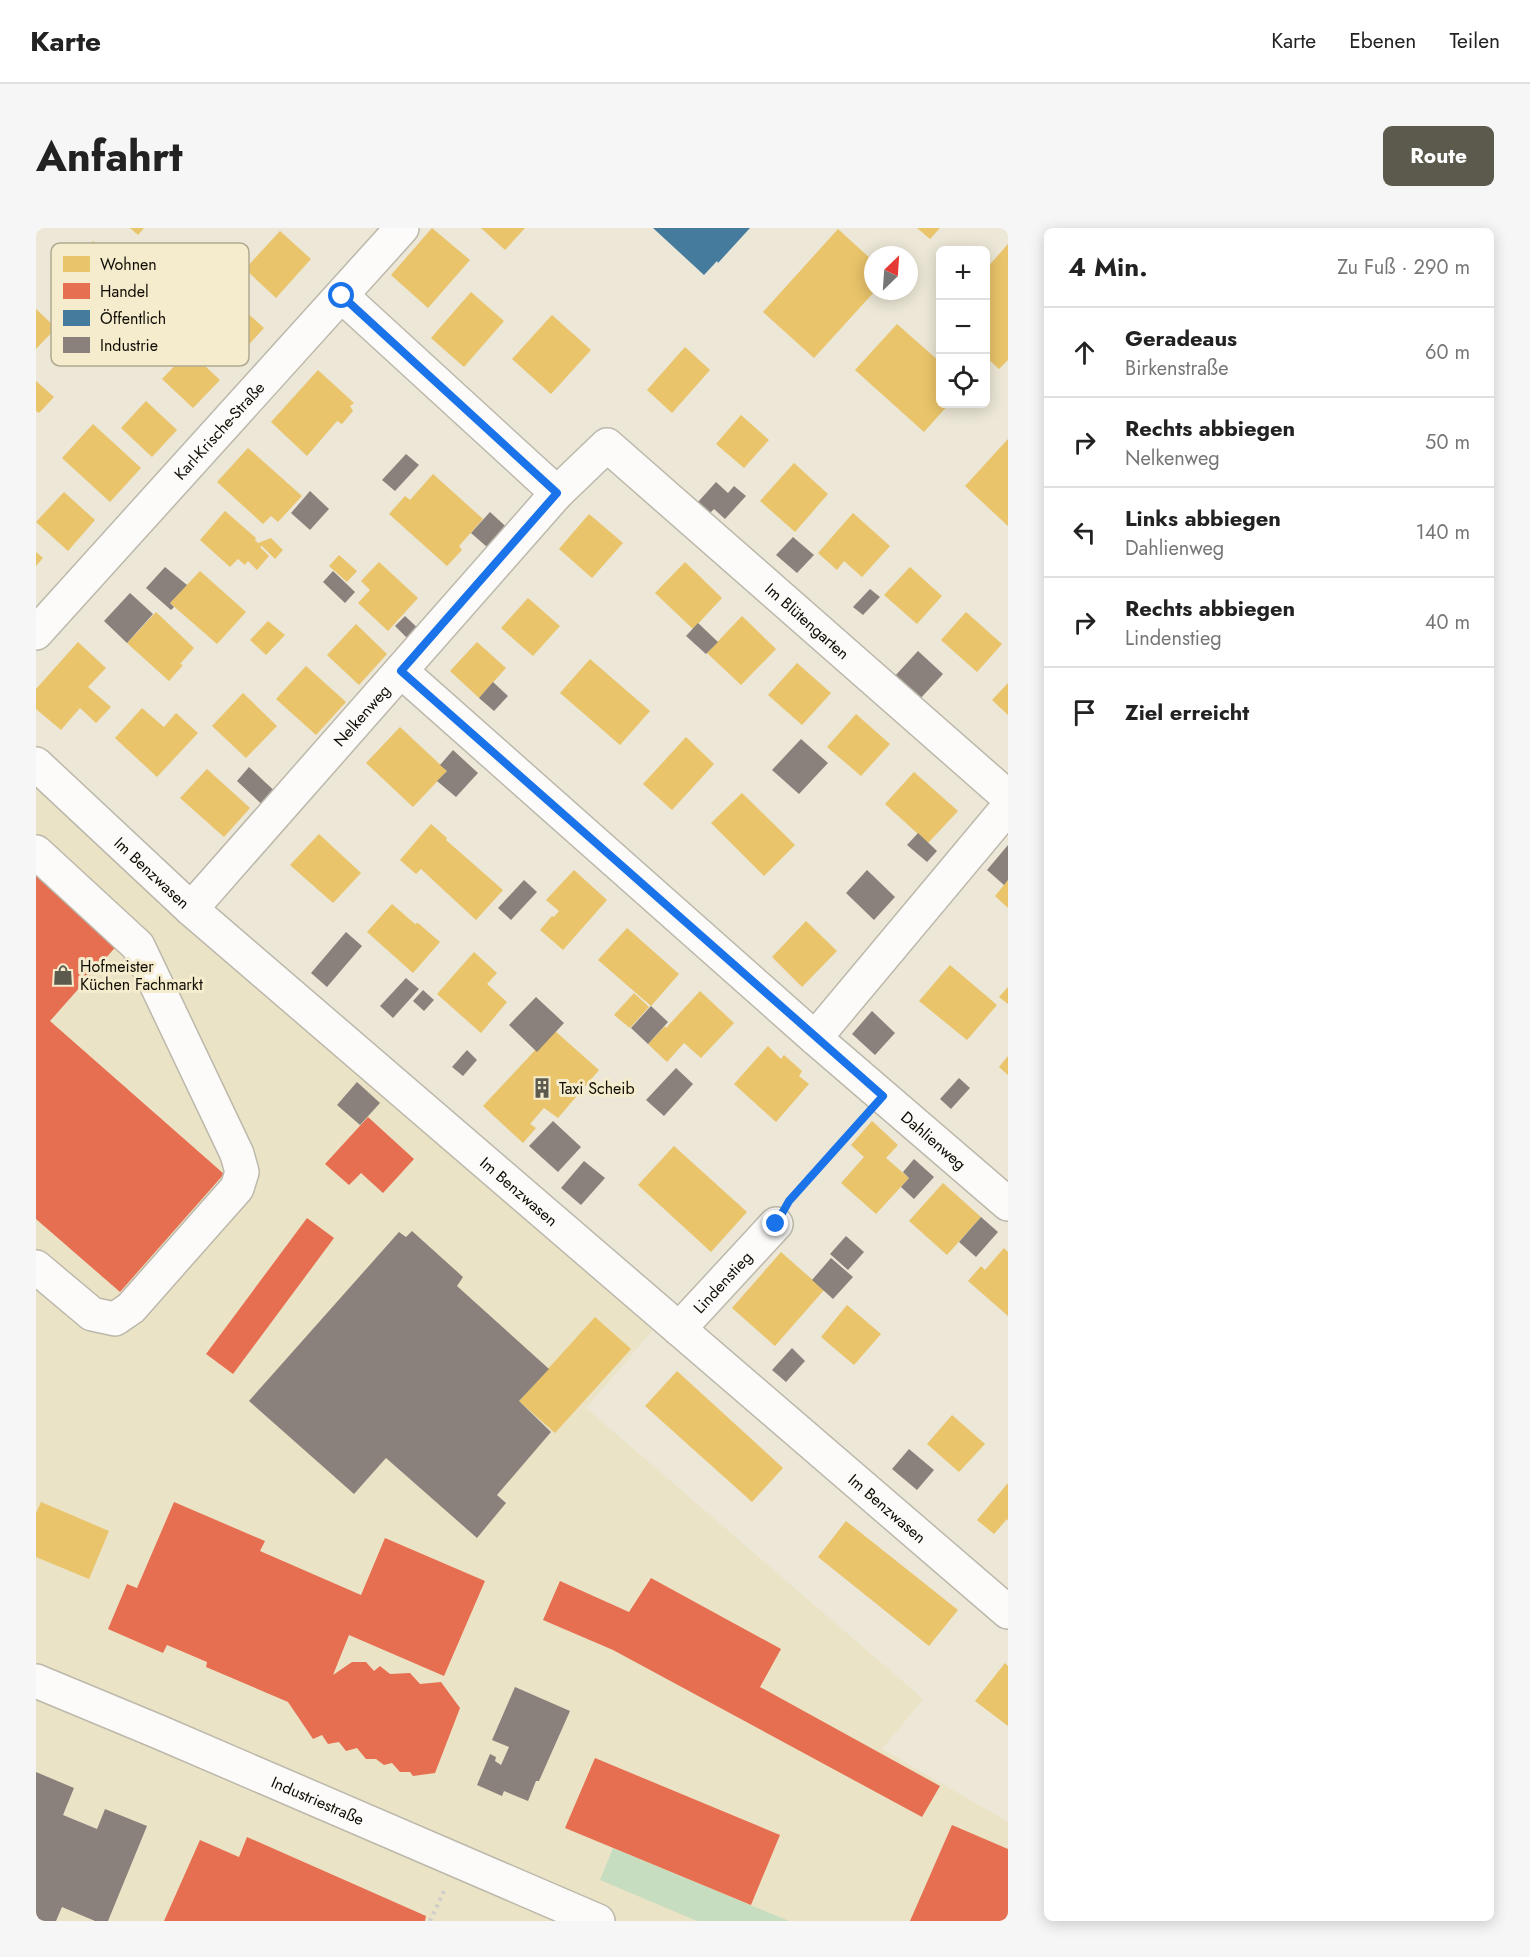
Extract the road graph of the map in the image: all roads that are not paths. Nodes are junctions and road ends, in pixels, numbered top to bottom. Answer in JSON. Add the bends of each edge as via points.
{"nodes":[{"id":1,"x":402,"y":228,"type":"edge"},
{"id":2,"x":342,"y":296,"type":"junction"},
{"id":3,"x":607,"y":445,"type":"joint"},
{"id":4,"x":557,"y":493,"type":"junction"},
{"id":5,"x":36,"y":633,"type":"edge"},
{"id":6,"x":401,"y":671,"type":"junction"},
{"id":7,"x":36,"y":764,"type":"edge"},
{"id":8,"x":1008,"y":797,"type":"edge"},
{"id":9,"x":1008,"y":807,"type":"edge"},
{"id":10,"x":36,"y":852,"type":"edge"},
{"id":11,"x":191,"y":909,"type":"junction"},
{"id":12,"x":814,"y":1038,"type":"junction"},
{"id":13,"x":1008,"y":1204,"type":"edge"},
{"id":14,"x":776,"y":1224,"type":"road end"},
{"id":15,"x":36,"y":1267,"type":"edge"},
{"id":16,"x":679,"y":1329,"type":"junction"},
{"id":17,"x":1008,"y":1612,"type":"edge"},
{"id":18,"x":36,"y":1681,"type":"edge"},
{"id":19,"x":598,"y":1921,"type":"edge"}],
"edges":[{"from":1,"to":2,"type":"street","name":"Karl-Krische-Straße"},
{"from":2,"to":4,"type":"street"},
{"from":2,"to":5,"type":"street","name":"Karl-Krische-Straße"},
{"from":3,"to":4,"type":"street","name":"Nelkenweg"},
{"from":3,"to":8,"type":"street","name":"Im Blütengarten"},
{"from":4,"to":6,"type":"street","name":"Nelkenweg"},
{"from":6,"to":11,"type":"street","name":"Nelkenweg"},
{"from":6,"to":12,"type":"street","name":"Dahlienweg"},
{"from":7,"to":11,"type":"street","name":"Im Benzwasen"},
{"from":9,"to":12,"type":"street"},
{"from":10,"to":15,"type":"street","via":[[138,946],[242,1172],[237,1188],[131,1308],[115,1319],[92,1314]]},
{"from":11,"to":16,"type":"street","name":"Im Benzwasen"},
{"from":12,"to":13,"type":"street","name":"Dahlienweg"},
{"from":14,"to":16,"type":"street","name":"Lindenstieg"},
{"from":16,"to":17,"type":"street","name":"Im Benzwasen"},
{"from":18,"to":19,"type":"street","name":"Industriestraße"}]}
